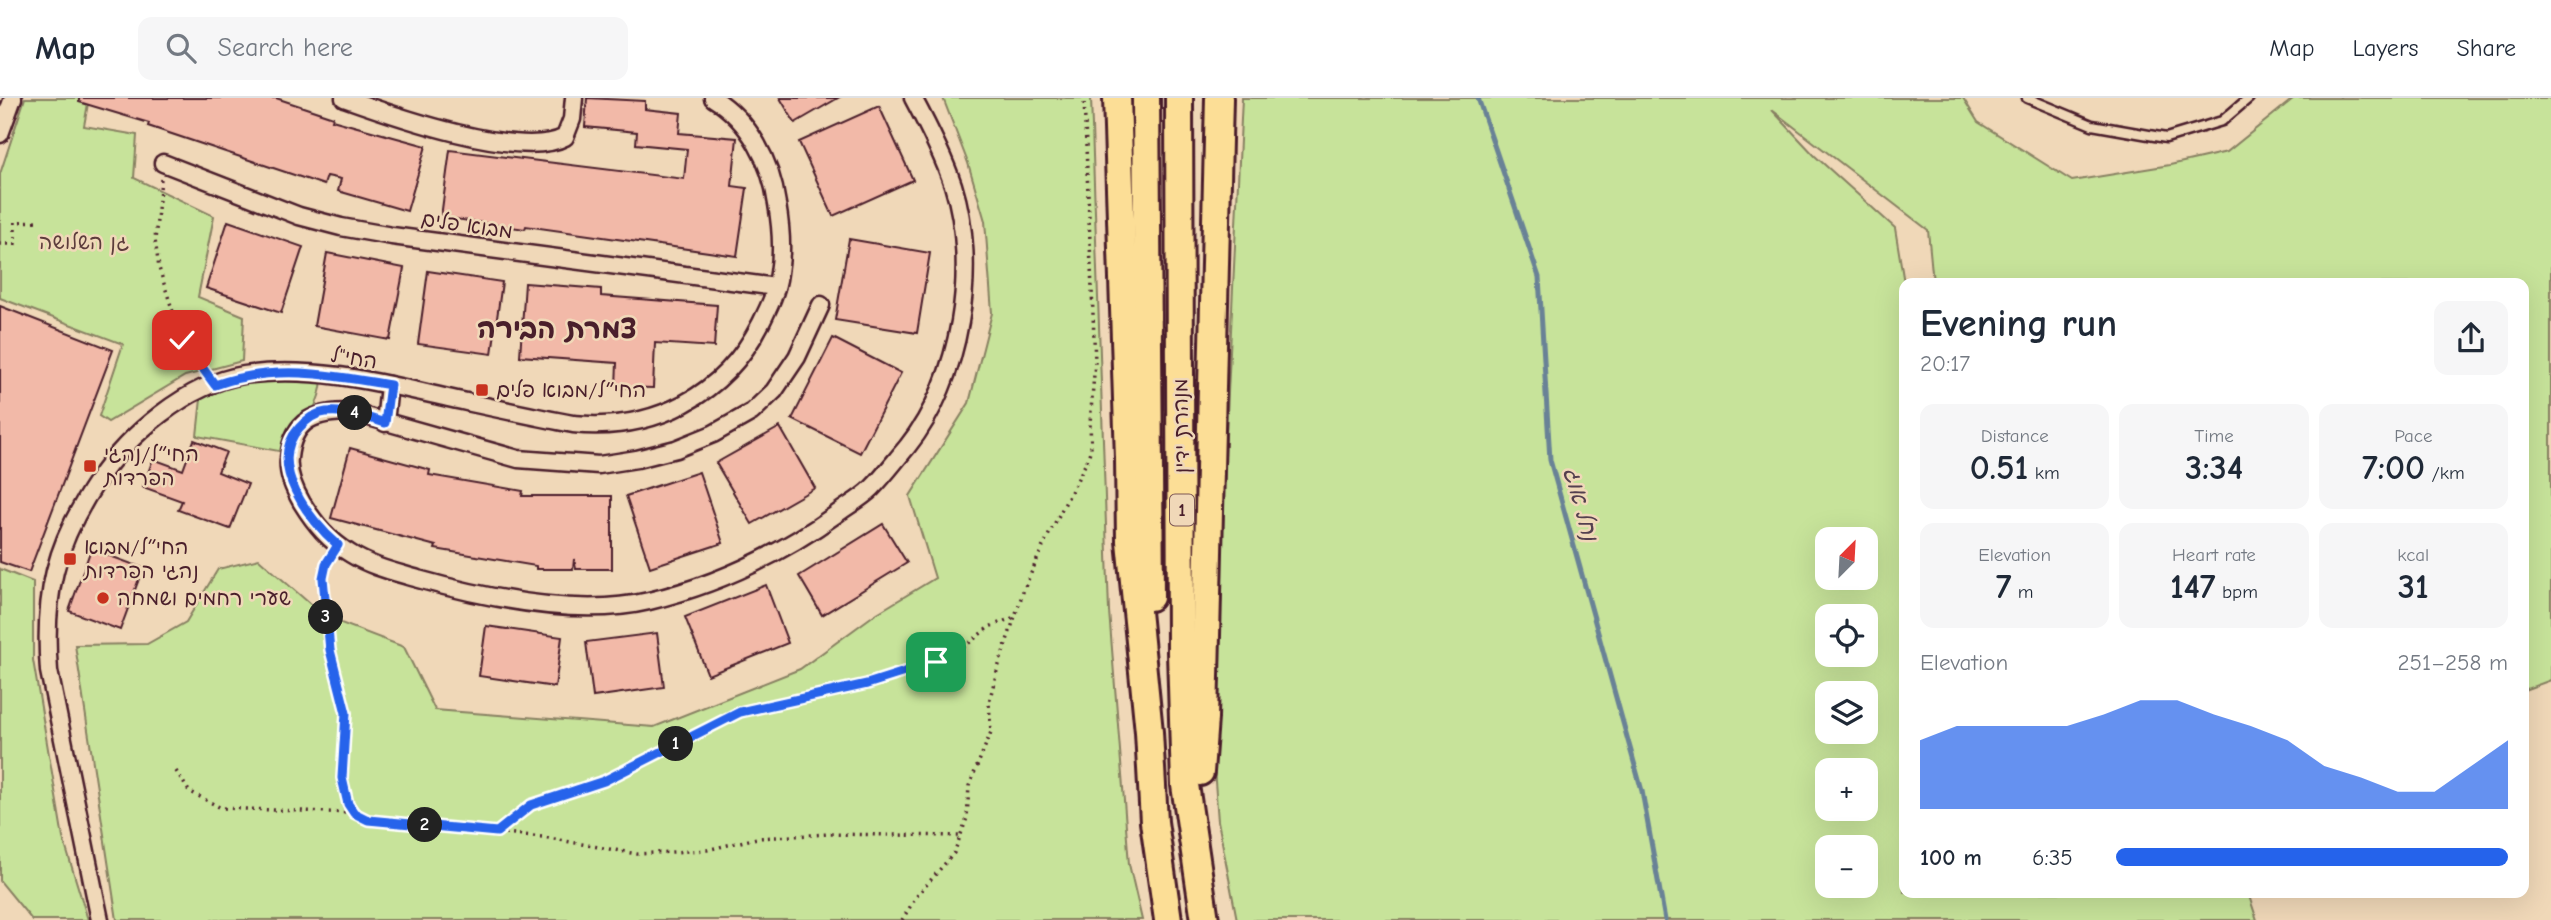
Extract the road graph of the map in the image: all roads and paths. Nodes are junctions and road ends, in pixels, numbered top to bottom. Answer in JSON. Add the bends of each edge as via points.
{"nodes":[{"id":1,"x":13,"y":98,"type":"edge"},
{"id":2,"x":344,"y":98,"type":"edge"},
{"id":3,"x":574,"y":98,"type":"edge"},
{"id":4,"x":713,"y":98,"type":"edge"},
{"id":5,"x":913,"y":98,"type":"edge"},
{"id":6,"x":1084,"y":98,"type":"edge"},
{"id":7,"x":1117,"y":98,"type":"edge"},
{"id":8,"x":1146,"y":98,"type":"edge"},
{"id":9,"x":1179,"y":98,"type":"edge"},
{"id":10,"x":1219,"y":98,"type":"edge"},
{"id":11,"x":2027,"y":98,"type":"edge"},
{"id":12,"x":2249,"y":98,"type":"edge"},
{"id":13,"x":0,"y":134,"type":"edge"},
{"id":14,"x":163,"y":163,"type":"joint"},
{"id":15,"x":38,"y":221,"type":"dead end"},
{"id":16,"x":0,"y":244,"type":"edge"},
{"id":17,"x":776,"y":288,"type":"junction"},
{"id":18,"x":821,"y":305,"type":"dead end"},
{"id":19,"x":215,"y":385,"type":"junction"},
{"id":20,"x":390,"y":385,"type":"junction"},
{"id":21,"x":385,"y":423,"type":"junction"},
{"id":22,"x":338,"y":545,"type":"junction"},
{"id":23,"x":1015,"y":617,"type":"junction"},
{"id":24,"x":1149,"y":732,"type":"junction"},
{"id":25,"x":176,"y":771,"type":"dead end"},
{"id":26,"x":354,"y":813,"type":"junction"},
{"id":27,"x":497,"y":832,"type":"junction"},
{"id":28,"x":960,"y":836,"type":"junction"},
{"id":29,"x":100,"y":920,"type":"edge"},
{"id":30,"x":902,"y":920,"type":"edge"},
{"id":31,"x":1168,"y":920,"type":"edge"},
{"id":32,"x":1205,"y":920,"type":"edge"}],
"edges":[{"from":1,"to":13,"type":"street"},
{"from":2,"to":3,"type":"street","via":[[406,120],[491,140],[538,144],[565,137]]},
{"from":4,"to":17,"type":"street","name":"החי\"ל","via":[[739,120],[769,168],[782,248]]},
{"from":5,"to":22,"type":"street","via":[[939,149],[961,218],[965,254],[960,322],[936,397],[913,440],[871,489],[819,527],[756,563],[699,587],[646,602],[598,607],[507,599],[374,566]]},
{"from":6,"to":23,"type":"path","via":[[1095,362],[1091,448]]},
{"from":7,"to":24,"type":"highway","via":[[1130,541]]},
{"from":8,"to":24,"type":"highway","name":"מנהרת ידין","number":"1"},
{"from":9,"to":32,"type":"highway","name":"מנהרת ידין","number":"1","via":[[1185,785]]},
{"from":10,"to":32,"type":"highway","via":[[1198,833]]},
{"from":11,"to":12,"type":"lane","via":[[2092,125],[2166,138],[2222,121]]},
{"from":14,"to":17,"type":"street","name":"מבוא פלים","via":[[341,228]]},
{"from":14,"to":19,"type":"path","via":[[155,240],[159,268],[182,340]]},
{"from":15,"to":16,"type":"path","via":[[15,222],[15,244]]},
{"from":17,"to":20,"type":"street","name":"החי\"ל","via":[[744,353],[724,374],[699,396],[645,419],[598,427],[573,424]]},
{"from":18,"to":21,"type":"street","via":[[797,357],[774,391],[752,412],[676,449],[599,465],[518,459]]},
{"from":19,"to":20,"type":"street","name":"החי\"ל","via":[[242,375],[304,372]]},
{"from":19,"to":29,"type":"street","name":"החי\"ל","via":[[167,410],[122,448],[79,509],[62,544],[51,586],[46,640],[49,671]]},
{"from":20,"to":21,"type":"street"},
{"from":21,"to":22,"type":"street","via":[[351,412],[324,412],[307,420],[290,444],[288,467],[294,490],[320,530]]},
{"from":22,"to":26,"type":"path","via":[[326,564],[324,596],[330,650],[346,713],[342,778]]},
{"from":23,"to":27,"type":"path","via":[[989,627],[936,662],[867,684],[740,712],[604,781],[531,805]]},
{"from":23,"to":28,"type":"path","via":[[989,702],[991,732],[969,786],[967,818]]},
{"from":24,"to":31,"type":"highway","number":"1","via":[[1154,822]]},
{"from":25,"to":26,"type":"path","via":[[189,791],[221,808]]},
{"from":26,"to":27,"type":"path","via":[[368,820]]},
{"from":27,"to":28,"type":"path","via":[[637,854],[707,850],[757,838]]},
{"from":28,"to":30,"type":"path","via":[[954,853]]}]}
